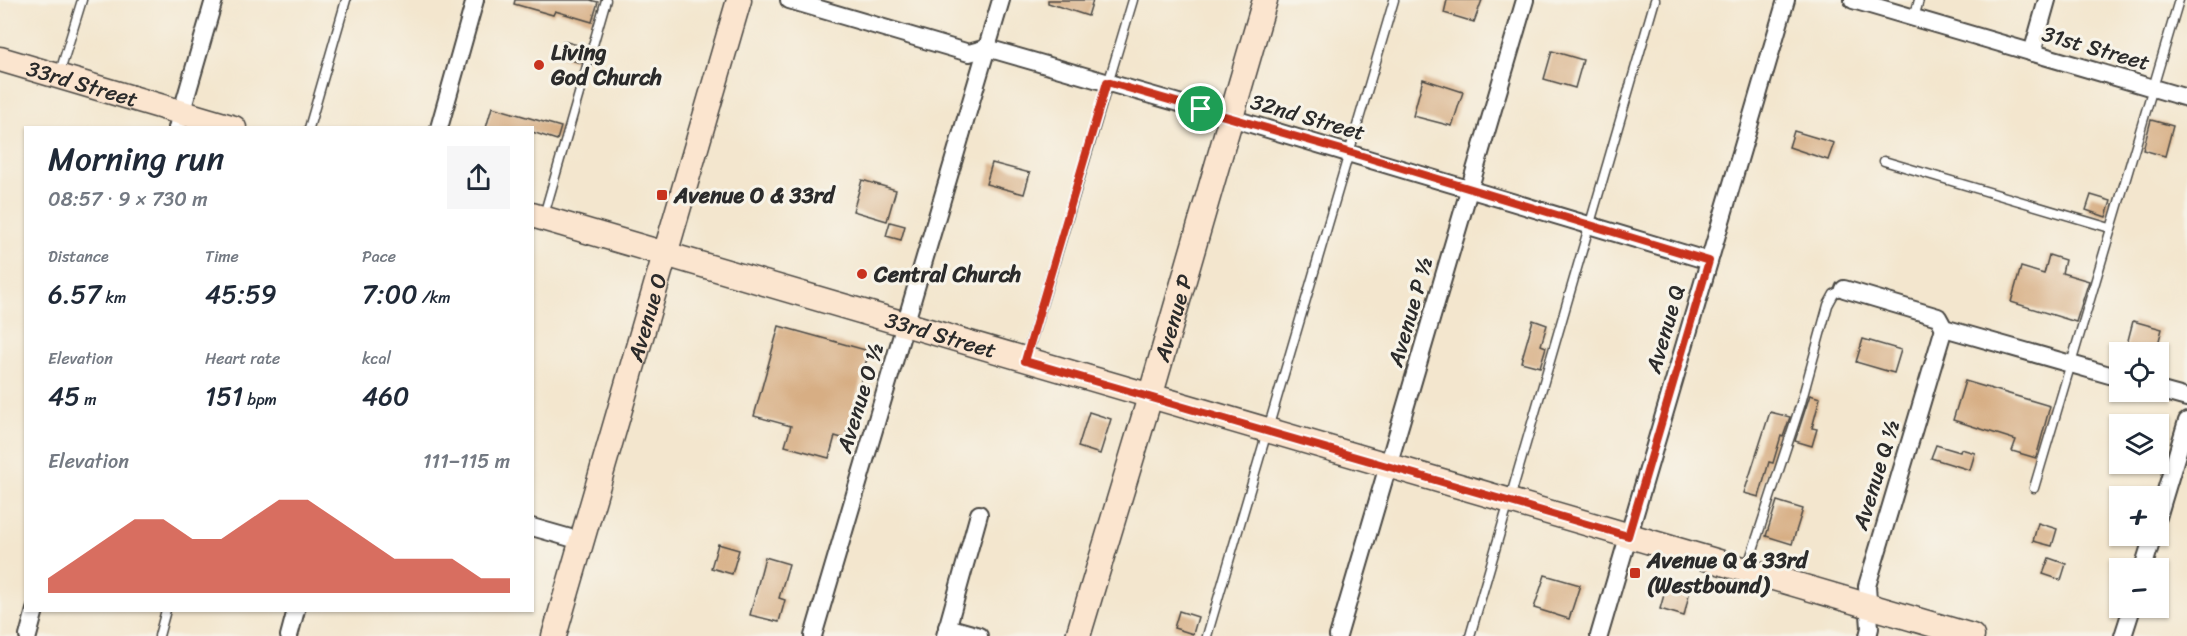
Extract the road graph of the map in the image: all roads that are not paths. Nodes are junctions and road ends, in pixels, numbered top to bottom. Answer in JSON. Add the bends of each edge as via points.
{"nodes":[{"id":1,"x":82,"y":0,"type":"edge"},
{"id":2,"x":214,"y":0,"type":"edge"},
{"id":3,"x":346,"y":0,"type":"edge"},
{"id":4,"x":475,"y":0,"type":"edge"},
{"id":5,"x":606,"y":0,"type":"edge"},
{"id":6,"x":739,"y":0,"type":"edge"},
{"id":7,"x":789,"y":0,"type":"edge"},
{"id":8,"x":1001,"y":0,"type":"edge"},
{"id":9,"x":1132,"y":0,"type":"edge"},
{"id":10,"x":1265,"y":0,"type":"edge"},
{"id":11,"x":1394,"y":0,"type":"edge"},
{"id":12,"x":1525,"y":0,"type":"edge"},
{"id":13,"x":1655,"y":0,"type":"edge"},
{"id":14,"x":1786,"y":0,"type":"edge"},
{"id":15,"x":1853,"y":0,"type":"edge"},
{"id":16,"x":1919,"y":0,"type":"edge"},
{"id":17,"x":2047,"y":0,"type":"edge"},
{"id":18,"x":2179,"y":0,"type":"edge"},
{"id":19,"x":1914,"y":18,"type":"junction"},
{"id":20,"x":987,"y":48,"type":"junction"},
{"id":21,"x":2032,"y":52,"type":"junction"},
{"id":22,"x":0,"y":59,"type":"edge"},
{"id":23,"x":59,"y":76,"type":"junction"},
{"id":24,"x":1107,"y":82,"type":"junction"},
{"id":25,"x":2152,"y":88,"type":"junction"},
{"id":26,"x":2187,"y":98,"type":"edge"},
{"id":27,"x":1231,"y":118,"type":"junction"},
{"id":28,"x":179,"y":120,"type":"edge"},
{"id":29,"x":220,"y":126,"type":"edge"},
{"id":30,"x":310,"y":126,"type":"edge"},
{"id":31,"x":440,"y":126,"type":"edge"},
{"id":32,"x":1349,"y":152,"type":"junction"},
{"id":33,"x":1884,"y":161,"type":"dead end"},
{"id":34,"x":1470,"y":189,"type":"junction"},
{"id":35,"x":538,"y":217,"type":"edge"},
{"id":36,"x":1590,"y":225,"type":"junction"},
{"id":37,"x":2110,"y":228,"type":"junction"},
{"id":38,"x":666,"y":253,"type":"junction"},
{"id":39,"x":1709,"y":261,"type":"junction"},
{"id":40,"x":1844,"y":289,"type":"joint"},
{"id":41,"x":906,"y":326,"type":"junction"},
{"id":42,"x":1944,"y":328,"type":"junction"},
{"id":43,"x":1025,"y":361,"type":"junction"},
{"id":44,"x":2071,"y":364,"type":"junction"},
{"id":45,"x":2109,"y":375,"type":"edge"},
{"id":46,"x":2169,"y":393,"type":"edge"},
{"id":47,"x":1150,"y":397,"type":"junction"},
{"id":48,"x":2187,"y":398,"type":"edge"},
{"id":49,"x":2187,"y":420,"type":"edge"},
{"id":50,"x":1267,"y":432,"type":"junction"},
{"id":51,"x":1388,"y":467,"type":"junction"},
{"id":52,"x":2167,"y":486,"type":"edge"},
{"id":53,"x":2034,"y":488,"type":"dead end"},
{"id":54,"x":1509,"y":502,"type":"junction"},
{"id":55,"x":979,"y":514,"type":"dead end"},
{"id":56,"x":534,"y":528,"type":"edge"},
{"id":57,"x":1628,"y":536,"type":"junction"},
{"id":58,"x":581,"y":541,"type":"junction"},
{"id":59,"x":1746,"y":571,"type":"junction"},
{"id":60,"x":1868,"y":607,"type":"junction"},
{"id":61,"x":34,"y":612,"type":"edge"},
{"id":62,"x":165,"y":612,"type":"edge"},
{"id":63,"x":295,"y":612,"type":"edge"},
{"id":64,"x":2129,"y":618,"type":"edge"},
{"id":65,"x":946,"y":631,"type":"edge"},
{"id":66,"x":28,"y":636,"type":"edge"},
{"id":67,"x":159,"y":636,"type":"edge"},
{"id":68,"x":289,"y":636,"type":"edge"},
{"id":69,"x":554,"y":636,"type":"edge"},
{"id":70,"x":813,"y":636,"type":"edge"},
{"id":71,"x":979,"y":636,"type":"edge"},
{"id":72,"x":1078,"y":636,"type":"edge"},
{"id":73,"x":1207,"y":636,"type":"edge"},
{"id":74,"x":1338,"y":636,"type":"edge"},
{"id":75,"x":1470,"y":636,"type":"edge"},
{"id":76,"x":1599,"y":636,"type":"edge"},
{"id":77,"x":1868,"y":636,"type":"edge"},
{"id":78,"x":1972,"y":636,"type":"edge"},
{"id":79,"x":2123,"y":636,"type":"edge"}],
"edges":[{"from":1,"to":23,"type":"lane"},
{"from":2,"to":28,"type":"street"},
{"from":3,"to":30,"type":"lane"},
{"from":4,"to":31,"type":"street"},
{"from":5,"to":35,"type":"lane"},
{"from":6,"to":38,"type":"street","name":"Avenue O"},
{"from":7,"to":20,"type":"street","name":"32nd Street","via":[[969,53]]},
{"from":8,"to":20,"type":"street","name":"Avenue O ½"},
{"from":9,"to":24,"type":"lane"},
{"from":10,"to":27,"type":"street","name":"Avenue P"},
{"from":11,"to":32,"type":"lane"},
{"from":12,"to":34,"type":"street","name":"Avenue P ½"},
{"from":13,"to":36,"type":"lane"},
{"from":14,"to":39,"type":"street","name":"Avenue Q"},
{"from":15,"to":19,"type":"street","name":"31st Street"},
{"from":16,"to":19,"type":"lane"},
{"from":17,"to":21,"type":"street"},
{"from":18,"to":25,"type":"lane"},
{"from":19,"to":21,"type":"street","name":"31st Street"},
{"from":20,"to":24,"type":"street","name":"32nd Street"},
{"from":20,"to":41,"type":"street","name":"Avenue O ½"},
{"from":21,"to":25,"type":"street","name":"31st Street"},
{"from":22,"to":23,"type":"street","name":"33rd Street"},
{"from":23,"to":28,"type":"street","name":"33rd Street"},
{"from":24,"to":27,"type":"street","name":"32nd Street"},
{"from":24,"to":43,"type":"lane"},
{"from":25,"to":26,"type":"street","name":"31st Street"},
{"from":25,"to":37,"type":"lane"},
{"from":27,"to":32,"type":"street","name":"32nd Street"},
{"from":27,"to":47,"type":"street","name":"Avenue P"},
{"from":28,"to":29,"type":"street","name":"33rd Street"},
{"from":32,"to":34,"type":"street","name":"32nd Street"},
{"from":32,"to":50,"type":"lane"},
{"from":33,"to":37,"type":"lane"},
{"from":34,"to":36,"type":"street","name":"32nd Street"},
{"from":34,"to":51,"type":"street","name":"Avenue P ½"},
{"from":35,"to":38,"type":"street","name":"33rd Street"},
{"from":36,"to":39,"type":"street","name":"32nd Street"},
{"from":36,"to":54,"type":"lane"},
{"from":37,"to":44,"type":"lane"},
{"from":38,"to":41,"type":"street","name":"33rd Street"},
{"from":38,"to":58,"type":"street","name":"Avenue O"},
{"from":39,"to":57,"type":"street","name":"Avenue Q"},
{"from":40,"to":42,"type":"street","via":[[1938,317]]},
{"from":40,"to":59,"type":"lane","via":[[1834,294],[1828,305],[1801,403]]},
{"from":41,"to":43,"type":"street","name":"33rd Street"},
{"from":41,"to":70,"type":"street","name":"Avenue O ½"},
{"from":42,"to":44,"type":"street"},
{"from":42,"to":60,"type":"street","name":"Avenue Q ½","via":[[1867,586]]},
{"from":43,"to":47,"type":"street","name":"33rd Street"},
{"from":44,"to":45,"type":"street"},
{"from":44,"to":53,"type":"lane"},
{"from":46,"to":48,"type":"street"},
{"from":47,"to":50,"type":"street","name":"33rd Street"},
{"from":47,"to":72,"type":"street","name":"Avenue P"},
{"from":49,"to":52,"type":"street"},
{"from":50,"to":51,"type":"street","name":"33rd Street"},
{"from":50,"to":73,"type":"lane"},
{"from":51,"to":54,"type":"street","name":"33rd Street"},
{"from":51,"to":74,"type":"street","name":"Avenue P ½"},
{"from":54,"to":57,"type":"street","name":"33rd Street"},
{"from":54,"to":75,"type":"lane"},
{"from":55,"to":65,"type":"street"},
{"from":56,"to":58,"type":"street"},
{"from":57,"to":59,"type":"street","name":"33rd Street"},
{"from":57,"to":76,"type":"street","name":"Avenue Q"},
{"from":58,"to":69,"type":"street","name":"Avenue O"},
{"from":59,"to":60,"type":"street","name":"33rd Street"},
{"from":60,"to":77,"type":"street","name":"Avenue Q ½"},
{"from":60,"to":78,"type":"street","name":"33rd Street"},
{"from":61,"to":66,"type":"street"},
{"from":62,"to":67,"type":"lane"},
{"from":63,"to":68,"type":"street"},
{"from":64,"to":79,"type":"street"},
{"from":65,"to":71,"type":"street"}]}
